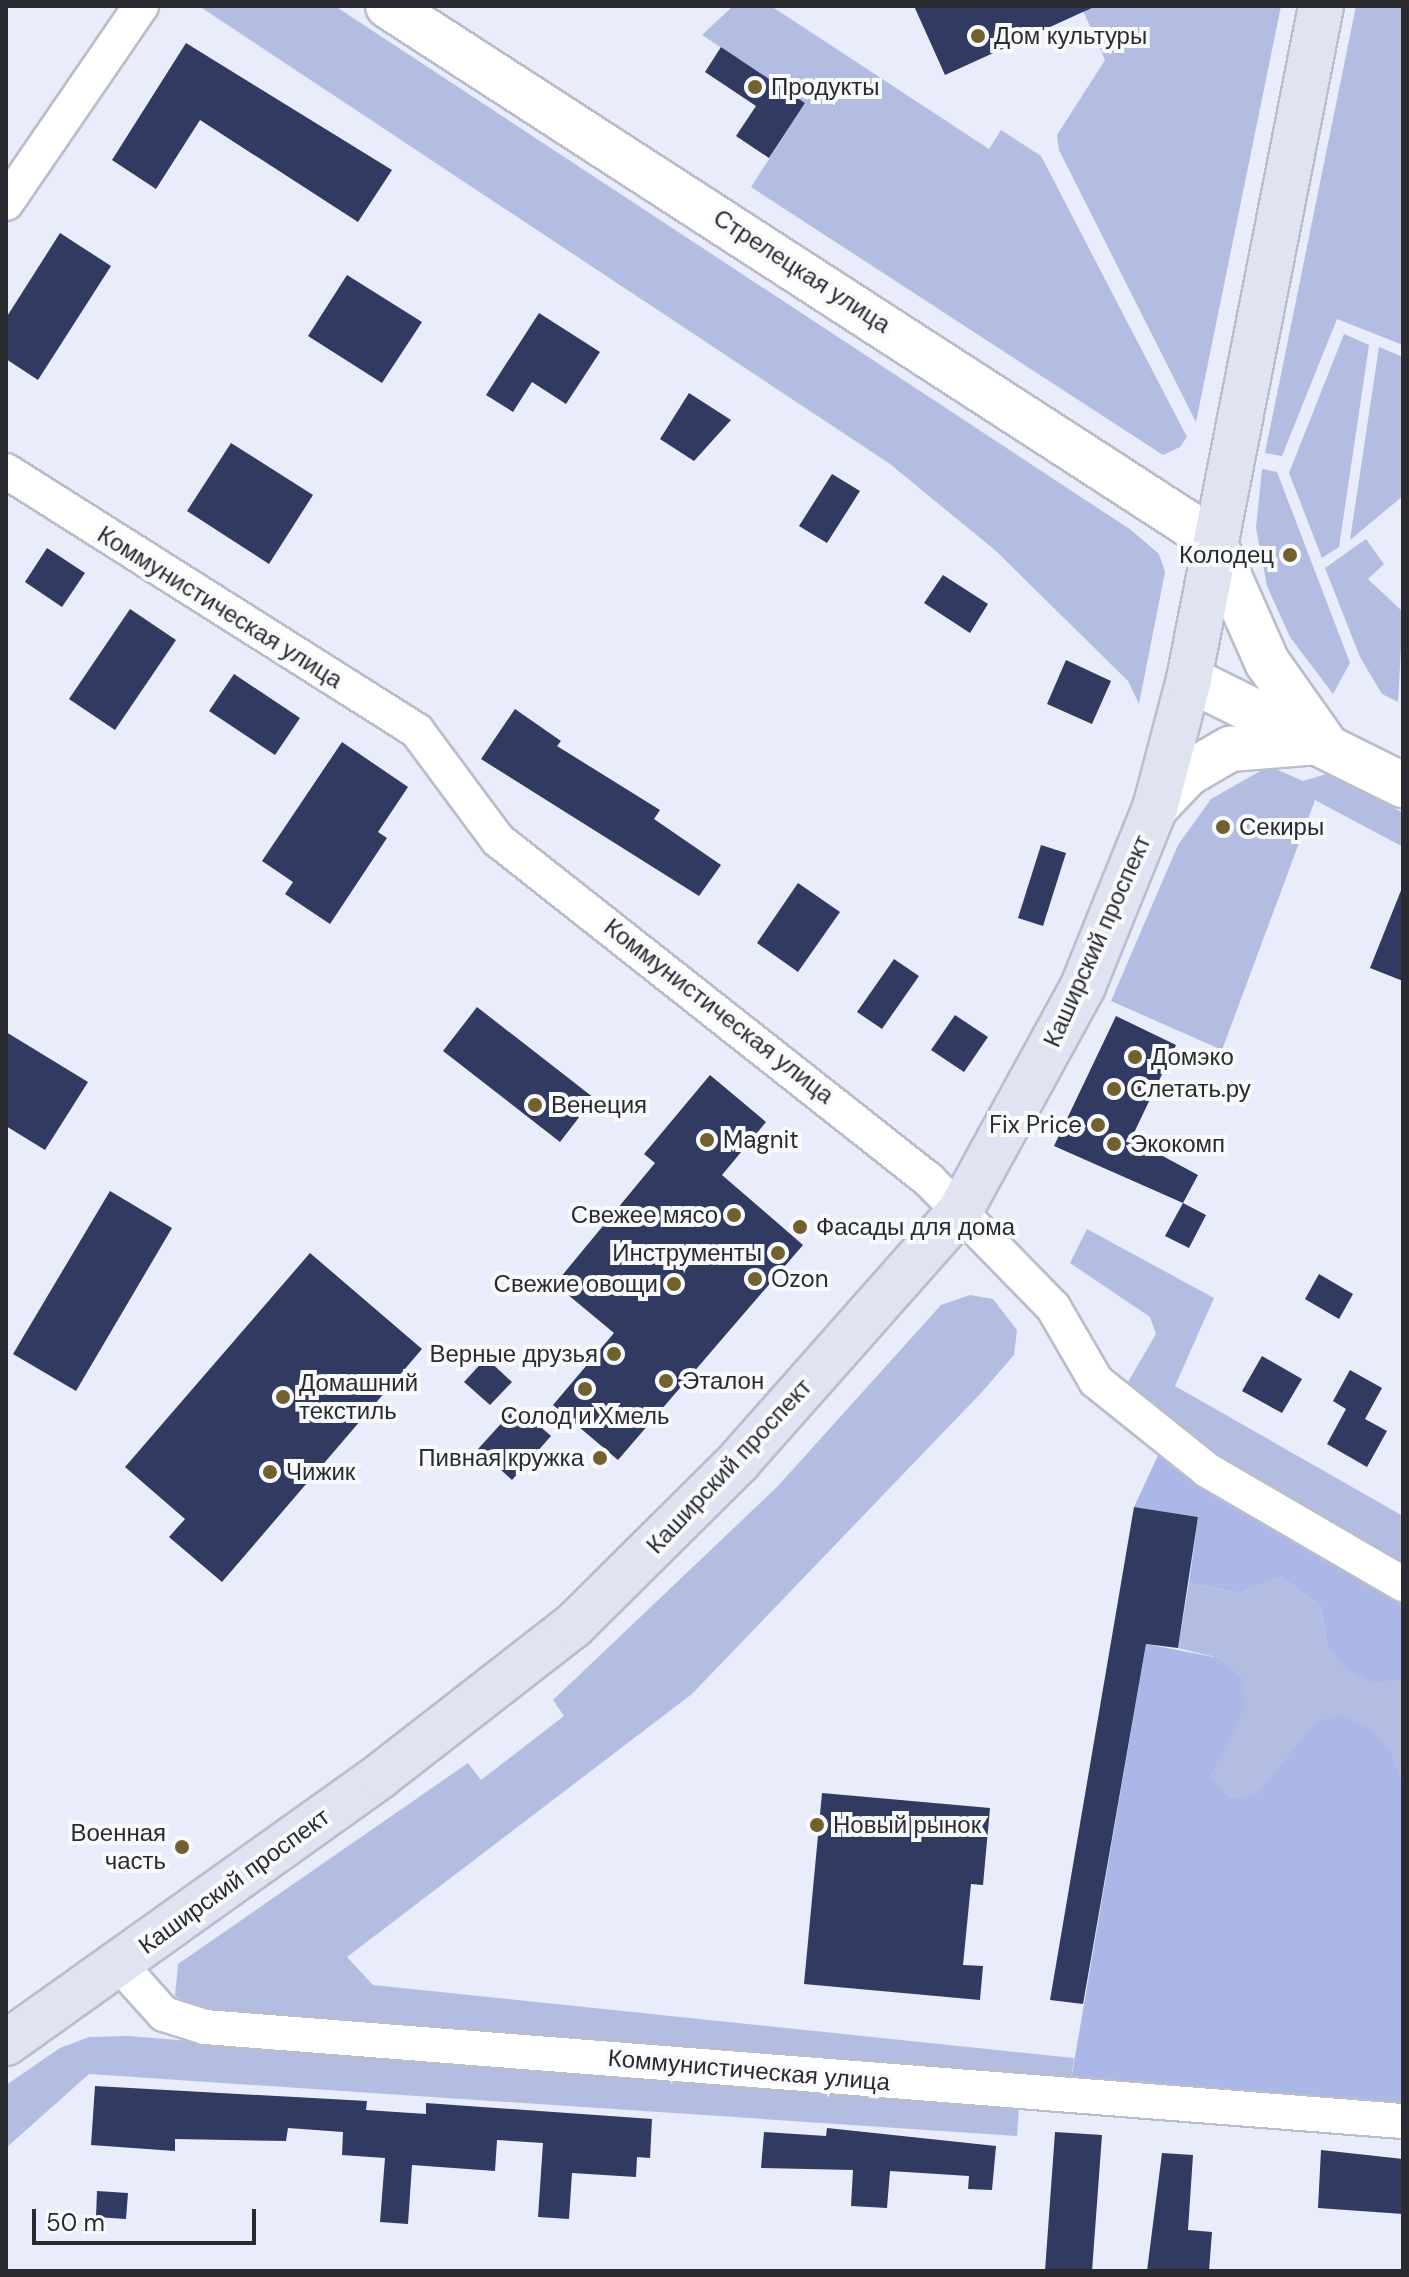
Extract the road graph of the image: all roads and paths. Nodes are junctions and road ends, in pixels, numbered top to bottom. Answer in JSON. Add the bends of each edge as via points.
{"nodes":[{"id":1,"x":141,"y":6,"type":"edge"},
{"id":2,"x":388,"y":6,"type":"edge"},
{"id":3,"x":1321,"y":6,"type":"edge"},
{"id":4,"x":6,"y":203,"type":"edge"},
{"id":5,"x":6,"y":471,"type":"edge"},
{"id":6,"x":1213,"y":540,"type":"junction"},
{"id":7,"x":1189,"y":679,"type":"junction"},
{"id":8,"x":1323,"y":741,"type":"junction"},
{"id":9,"x":1403,"y":785,"type":"edge"},
{"id":10,"x":1155,"y":808,"type":"junction"},
{"id":11,"x":960,"y":1211,"type":"junction"},
{"id":12,"x":1403,"y":1584,"type":"edge"},
{"id":13,"x":119,"y":1964,"type":"junction"},
{"id":14,"x":6,"y":2043,"type":"edge"},
{"id":15,"x":1403,"y":2121,"type":"edge"}],
"edges":[{"from":1,"to":4,"type":"street"},
{"from":2,"to":6,"type":"main road","name":"Стрелецкая улица"},
{"from":3,"to":6,"type":"main road"},
{"from":5,"to":11,"type":"street","name":"Коммунистическая улица","via":[[417,731],[498,840],[873,1131]]},
{"from":6,"to":7,"type":"main road","name":"Каширский проспект"},
{"from":6,"to":8,"type":"main road","via":[[1267,662]]},
{"from":7,"to":8,"type":"main road"},
{"from":7,"to":10,"type":"main road","name":"Каширский проспект"},
{"from":8,"to":9,"type":"main road"},
{"from":8,"to":10,"type":"main road","via":[[1230,749],[1187,774]]},
{"from":10,"to":11,"type":"main road","name":"Каширский проспект","via":[[1083,986]]},
{"from":11,"to":12,"type":"street","name":"Коммунистическая улица","via":[[1053,1307],[1096,1381],[1207,1470]]},
{"from":11,"to":13,"type":"main road","name":"Каширский проспект","via":[[738,1462],[573,1626]]},
{"from":13,"to":14,"type":"main road","name":"Каширский проспект"},
{"from":13,"to":15,"type":"street","name":"Коммунистическая улица","via":[[164,2014],[205,2027]]}]}
